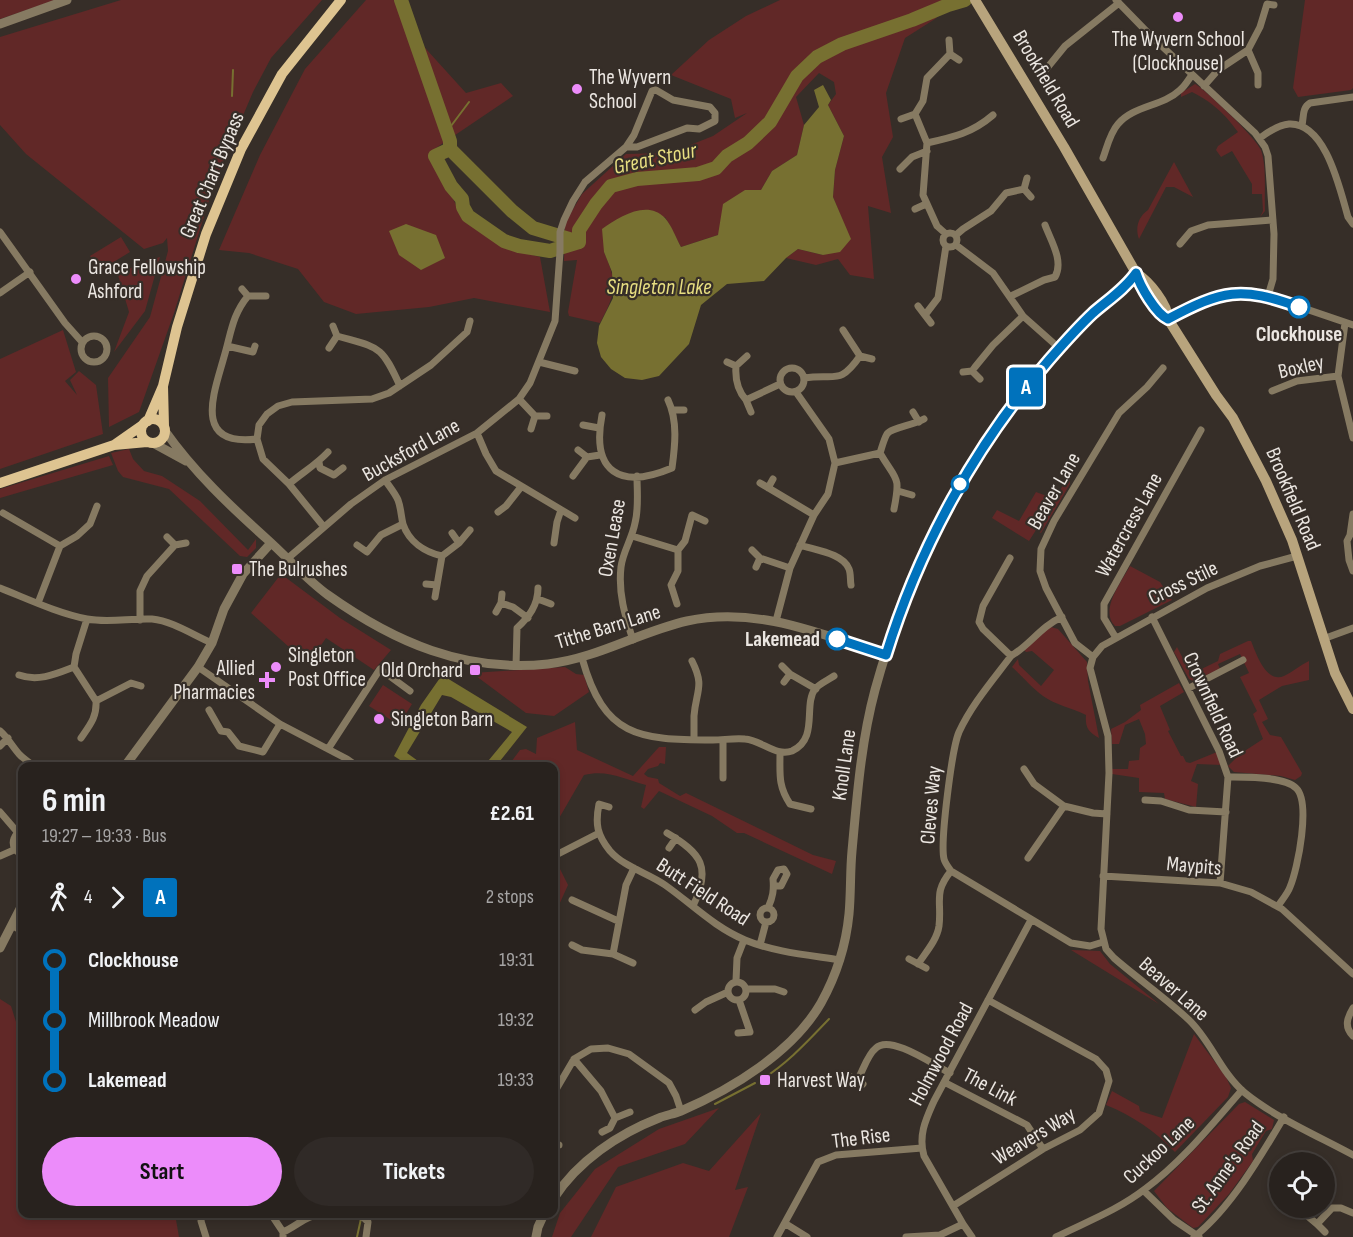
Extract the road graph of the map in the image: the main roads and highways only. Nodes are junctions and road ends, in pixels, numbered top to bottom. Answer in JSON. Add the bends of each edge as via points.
{"nodes":[{"id":1,"x":341,"y":0,"type":"edge"},
{"id":2,"x":977,"y":3,"type":"edge"},
{"id":3,"x":163,"y":386,"type":"junction"},
{"id":4,"x":146,"y":422,"type":"junction"},
{"id":5,"x":164,"y":429,"type":"junction"},
{"id":6,"x":150,"y":442,"type":"junction"},
{"id":7,"x":114,"y":445,"type":"junction"},
{"id":8,"x":0,"y":483,"type":"edge"},
{"id":9,"x":1353,"y":709,"type":"edge"}],
"edges":[{"from":1,"to":3,"type":"main road","name":"Great Chart Bypass","via":[[282,74],[241,148],[206,234]]},
{"from":2,"to":9,"type":"main road","name":"Brookfield Road","via":[[1064,147],[1138,282],[1161,316],[1168,319],[1249,446],[1281,514],[1335,673]]},
{"from":3,"to":4,"type":"main road","name":"Great Chart Bypass"},
{"from":3,"to":5,"type":"main road","name":"Great Chart Bypass"},
{"from":4,"to":5,"type":"main road","via":[[159,421]]},
{"from":4,"to":6,"type":"main road","via":[[141,434]]},
{"from":4,"to":7,"type":"main road"},
{"from":5,"to":6,"type":"main road","via":[[163,438]]},
{"from":6,"to":7,"type":"main road"},
{"from":7,"to":8,"type":"main road"}]}
